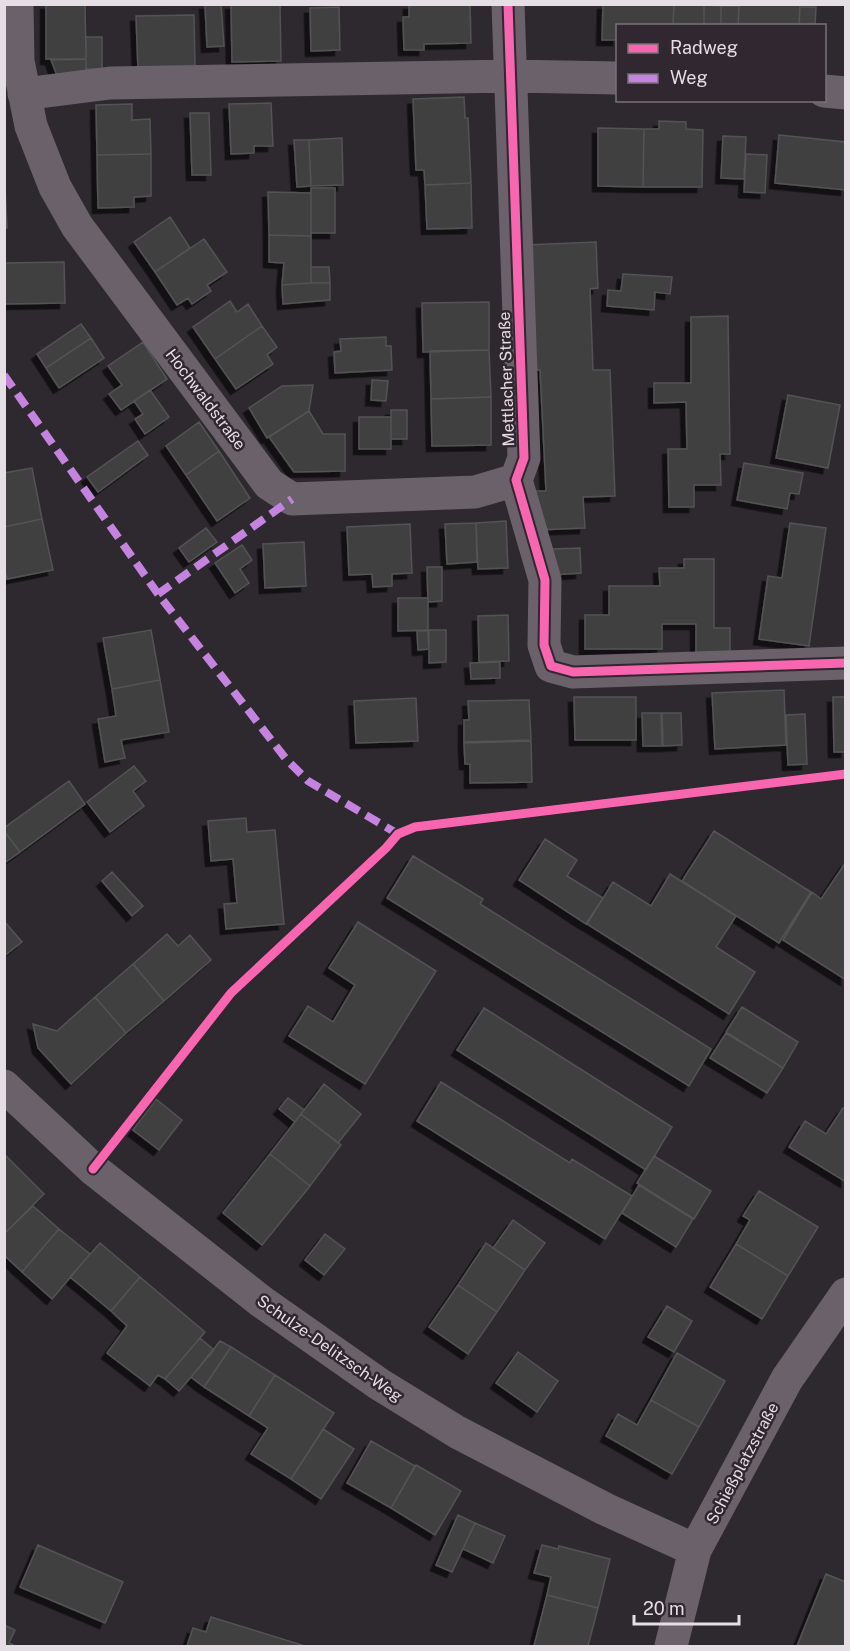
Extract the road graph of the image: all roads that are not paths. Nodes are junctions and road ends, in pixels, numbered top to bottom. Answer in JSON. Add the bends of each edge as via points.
{"nodes":[{"id":1,"x":17,"y":4,"type":"edge"},
{"id":2,"x":508,"y":4,"type":"edge"},
{"id":3,"x":510,"y":76,"type":"junction"},
{"id":4,"x":616,"y":78,"type":"edge"},
{"id":5,"x":826,"y":91,"type":"edge"},
{"id":6,"x":846,"y":93,"type":"edge"},
{"id":7,"x":24,"y":94,"type":"junction"},
{"id":8,"x":516,"y":480,"type":"junction"},
{"id":9,"x":846,"y":663,"type":"edge"},
{"id":10,"x":4,"y":1086,"type":"edge"},
{"id":11,"x":846,"y":1294,"type":"edge"},
{"id":12,"x":695,"y":1550,"type":"junction"},
{"id":13,"x":671,"y":1647,"type":"edge"}],
"edges":[{"from":1,"to":7,"type":"street","name":"Hochwaldstraße","via":[[18,62]]},
{"from":2,"to":3,"type":"street","name":"Mettlacher Straße"},
{"from":3,"to":4,"type":"street"},
{"from":3,"to":7,"type":"street","via":[[110,83]]},
{"from":3,"to":8,"type":"street","name":"Mettlacher Straße","via":[[524,458]]},
{"from":5,"to":6,"type":"street"},
{"from":7,"to":8,"type":"street","name":"Hochwaldstraße","via":[[31,126],[55,187],[77,226],[269,484],[292,499],[475,492]]},
{"from":8,"to":9,"type":"street","via":[[545,580],[544,645],[551,666],[573,672]]},
{"from":10,"to":12,"type":"street","name":"Schulze-Delitzsch-Weg","via":[[93,1169],[262,1302],[379,1384],[457,1432],[605,1509]]},
{"from":11,"to":12,"type":"street","name":"Schießplatzstraße","via":[[787,1379]]},
{"from":12,"to":13,"type":"street","name":"Schießplatzstraße"}]}
